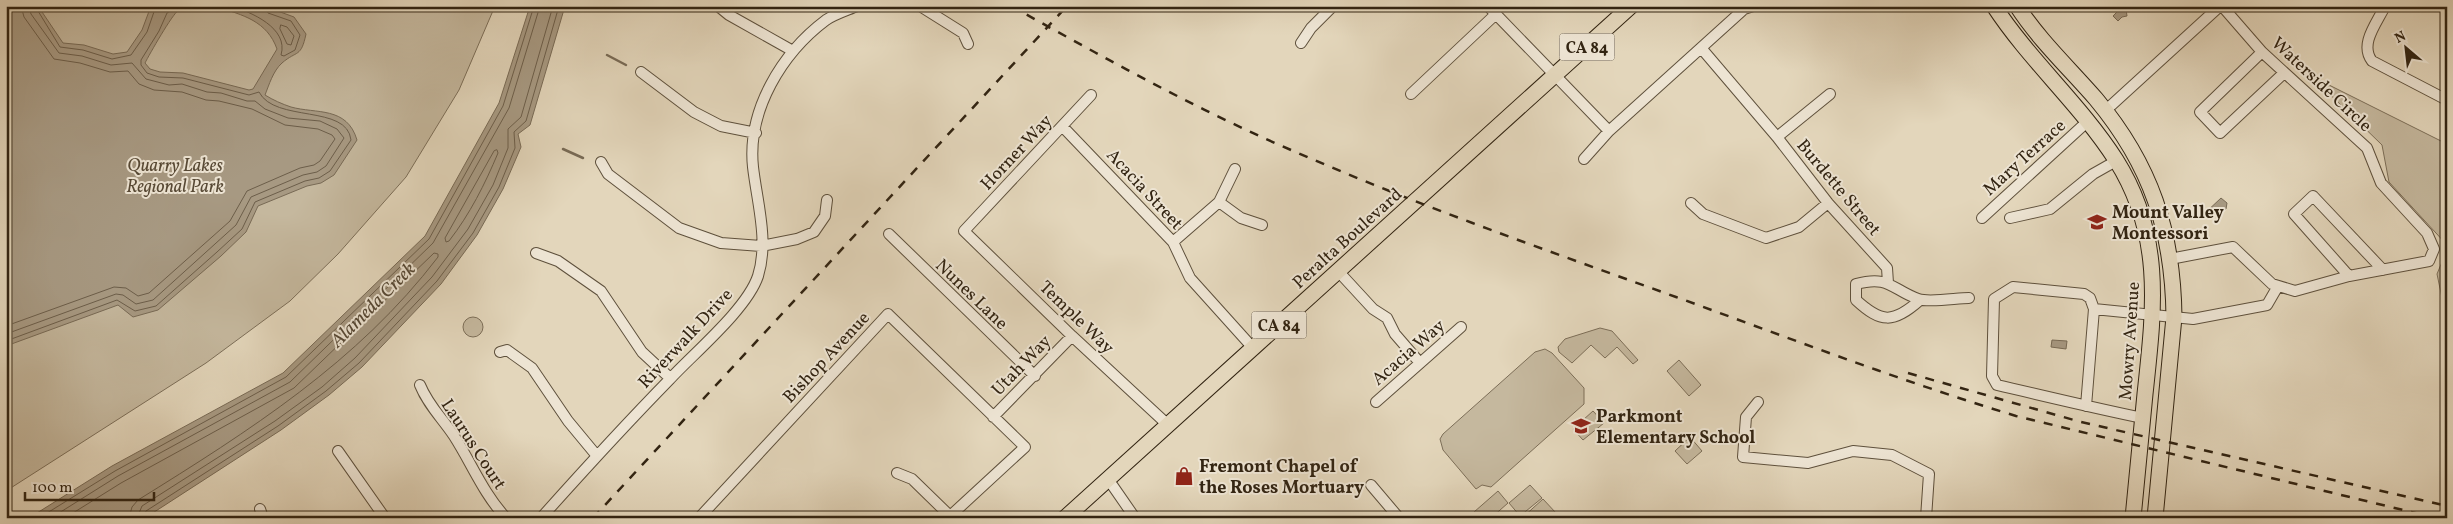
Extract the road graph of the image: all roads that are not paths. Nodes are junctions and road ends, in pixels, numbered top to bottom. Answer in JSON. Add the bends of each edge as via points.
{"nodes":[{"id":1,"x":718,"y":6,"type":"edge"},
{"id":2,"x":858,"y":6,"type":"edge"},
{"id":3,"x":920,"y":6,"type":"edge"},
{"id":4,"x":1333,"y":6,"type":"edge"},
{"id":5,"x":1631,"y":6,"type":"edge"},
{"id":6,"x":1753,"y":6,"type":"edge"},
{"id":7,"x":1994,"y":6,"type":"edge"},
{"id":8,"x":2017,"y":6,"type":"edge"},
{"id":9,"x":2221,"y":6,"type":"edge"},
{"id":10,"x":2386,"y":6,"type":"edge"},
{"id":11,"x":1492,"y":10,"type":"edge"},
{"id":12,"x":1301,"y":43,"type":"dead end"},
{"id":13,"x":968,"y":44,"type":"dead end"},
{"id":14,"x":1702,"y":50,"type":"junction"},
{"id":15,"x":793,"y":51,"type":"junction"},
{"id":16,"x":2262,"y":52,"type":"junction"},
{"id":17,"x":642,"y":72,"type":"dead end"},
{"id":18,"x":2284,"y":74,"type":"junction"},
{"id":19,"x":1555,"y":76,"type":"junction"},
{"id":20,"x":1411,"y":94,"type":"dead end"},
{"id":21,"x":1830,"y":94,"type":"dead end"},
{"id":22,"x":1091,"y":95,"type":"dead end"},
{"id":23,"x":2447,"y":100,"type":"edge"},
{"id":24,"x":2105,"y":111,"type":"junction"},
{"id":25,"x":2088,"y":121,"type":"junction"},
{"id":26,"x":1062,"y":126,"type":"junction"},
{"id":27,"x":1609,"y":131,"type":"junction"},
{"id":28,"x":756,"y":133,"type":"junction"},
{"id":29,"x":1777,"y":137,"type":"junction"},
{"id":30,"x":1584,"y":159,"type":"dead end"},
{"id":31,"x":2116,"y":161,"type":"junction"},
{"id":32,"x":601,"y":162,"type":"dead end"},
{"id":33,"x":1234,"y":169,"type":"dead end"},
{"id":34,"x":827,"y":200,"type":"dead end"},
{"id":35,"x":1219,"y":202,"type":"junction"},
{"id":36,"x":1691,"y":203,"type":"dead end"},
{"id":37,"x":1828,"y":203,"type":"junction"},
{"id":38,"x":1982,"y":218,"type":"dead end"},
{"id":39,"x":2010,"y":218,"type":"dead end"},
{"id":40,"x":1262,"y":224,"type":"dead end"},
{"id":41,"x":964,"y":230,"type":"joint"},
{"id":42,"x":889,"y":234,"type":"dead end"},
{"id":43,"x":1174,"y":242,"type":"junction"},
{"id":44,"x":761,"y":246,"type":"junction"},
{"id":45,"x":536,"y":253,"type":"dead end"},
{"id":46,"x":2170,"y":259,"type":"junction"},
{"id":47,"x":2382,"y":270,"type":"junction"},
{"id":48,"x":1338,"y":271,"type":"junction"},
{"id":49,"x":2349,"y":276,"type":"junction"},
{"id":50,"x":1888,"y":283,"type":"junction"},
{"id":51,"x":2275,"y":285,"type":"junction"},
{"id":52,"x":1969,"y":298,"type":"dead end"},
{"id":53,"x":1920,"y":300,"type":"junction"},
{"id":54,"x":2094,"y":309,"type":"junction"},
{"id":55,"x":2153,"y":314,"type":"junction"},
{"id":56,"x":2174,"y":317,"type":"junction"},
{"id":57,"x":1461,"y":327,"type":"dead end"},
{"id":58,"x":1072,"y":336,"type":"junction"},
{"id":59,"x":1254,"y":348,"type":"junction"},
{"id":60,"x":500,"y":352,"type":"dead end"},
{"id":61,"x":1420,"y":363,"type":"junction"},
{"id":62,"x":1034,"y":376,"type":"junction"},
{"id":63,"x":670,"y":378,"type":"junction"},
{"id":64,"x":420,"y":385,"type":"dead end"},
{"id":65,"x":1376,"y":402,"type":"dead end"},
{"id":66,"x":1758,"y":402,"type":"dead end"},
{"id":67,"x":2086,"y":406,"type":"junction"},
{"id":68,"x":993,"y":417,"type":"junction"},
{"id":69,"x":2142,"y":418,"type":"junction"},
{"id":70,"x":1168,"y":425,"type":"junction"},
{"id":71,"x":338,"y":451,"type":"dead end"},
{"id":72,"x":597,"y":456,"type":"junction"},
{"id":73,"x":897,"y":473,"type":"dead end"},
{"id":74,"x":1108,"y":479,"type":"junction"},
{"id":75,"x":1371,"y":485,"type":"dead end"},
{"id":76,"x":949,"y":517,"type":"edge"},
{"id":77,"x":385,"y":518,"type":"edge"},
{"id":78,"x":506,"y":518,"type":"edge"},
{"id":79,"x":541,"y":518,"type":"edge"},
{"id":80,"x":699,"y":518,"type":"edge"},
{"id":81,"x":1065,"y":518,"type":"edge"},
{"id":82,"x":1135,"y":518,"type":"edge"},
{"id":83,"x":1399,"y":518,"type":"edge"},
{"id":84,"x":1926,"y":518,"type":"edge"},
{"id":85,"x":2133,"y":518,"type":"edge"},
{"id":86,"x":2155,"y":518,"type":"edge"}],
"edges":[{"from":1,"to":15,"type":"street"},
{"from":2,"to":15,"type":"street","name":"Riverwalk Drive","via":[[828,19]]},
{"from":3,"to":13,"type":"street","via":[[962,33]]},
{"from":4,"to":12,"type":"street"},
{"from":5,"to":19,"type":"main road","name":"Peralta Boulevard","number":"CA 84"},
{"from":6,"to":14,"type":"street","via":[[1744,9]]},
{"from":7,"to":25,"type":"main road","name":"Mowry Avenue","via":[[2021,45]]},
{"from":8,"to":24,"type":"main road"},
{"from":9,"to":16,"type":"street","name":"Waterside Circle"},
{"from":9,"to":24,"type":"street","name":"Waterside Circle"},
{"from":10,"to":23,"type":"street","via":[[2367,42],[2367,54],[2372,61]]},
{"from":11,"to":19,"type":"street"},
{"from":11,"to":20,"type":"street"},
{"from":14,"to":27,"type":"street"},
{"from":14,"to":29,"type":"street","name":"Burdette Street"},
{"from":15,"to":28,"type":"street","name":"Riverwalk Drive","via":[[774,77],[762,105]]},
{"from":16,"to":18,"type":"street","name":"Waterside Circle"},
{"from":16,"to":18,"type":"street","via":[[2200,112],[2220,133]]},
{"from":17,"to":28,"type":"street","via":[[694,112],[721,126]]},
{"from":18,"to":47,"type":"street","name":"Waterside Circle","via":[[2367,148],[2381,183],[2427,233],[2434,249],[2429,261]]},
{"from":19,"to":27,"type":"street"},
{"from":19,"to":48,"type":"main road","name":"Peralta Boulevard","number":"CA 84"},
{"from":21,"to":29,"type":"street"},
{"from":22,"to":26,"type":"street","name":"Horner Way"},
{"from":24,"to":46,"type":"main road","via":[[2147,177],[2166,231]]},
{"from":25,"to":31,"type":"main road","name":"Mowry Avenue"},
{"from":25,"to":38,"type":"street","name":"Mary Terrace"},
{"from":26,"to":41,"type":"street","name":"Horner Way"},
{"from":26,"to":43,"type":"street","name":"Acacia Street"},
{"from":27,"to":30,"type":"street"},
{"from":28,"to":44,"type":"street","name":"Riverwalk Drive","via":[[753,164],[761,218]]},
{"from":29,"to":37,"type":"street","name":"Burdette Street"},
{"from":31,"to":39,"type":"street","via":[[2093,174],[2050,209]]},
{"from":31,"to":55,"type":"main road","name":"Mowry Avenue","via":[[2144,223],[2154,282]]},
{"from":32,"to":44,"type":"street","via":[[608,174],[679,228],[721,243]]},
{"from":33,"to":35,"type":"street"},
{"from":34,"to":44,"type":"street","via":[[825,216],[814,232]]},
{"from":35,"to":40,"type":"street","via":[[1241,218]]},
{"from":35,"to":43,"type":"street"},
{"from":36,"to":37,"type":"street","via":[[1703,214],[1766,238],[1798,227]]},
{"from":37,"to":50,"type":"street","name":"Burdette Street","via":[[1887,268]]},
{"from":41,"to":58,"type":"street","name":"Temple Way"},
{"from":42,"to":62,"type":"street","name":"Nunes Lane"},
{"from":43,"to":59,"type":"street","name":"Acacia Street","via":[[1190,278]]},
{"from":44,"to":63,"type":"street","name":"Riverwalk Drive","via":[[758,276],[738,310]]},
{"from":45,"to":63,"type":"street","via":[[558,261],[601,291],[642,352]]},
{"from":46,"to":51,"type":"street","via":[[2233,247]]},
{"from":46,"to":56,"type":"main road"},
{"from":47,"to":49,"type":"street","name":"Waterside Circle"},
{"from":47,"to":49,"type":"street","via":[[2313,196],[2294,214]]},
{"from":48,"to":59,"type":"main road","name":"Peralta Boulevard","number":"CA 84"},
{"from":48,"to":61,"type":"street","via":[[1372,309],[1387,318],[1395,334]]},
{"from":49,"to":51,"type":"street","name":"Waterside Circle","via":[[2295,291]]},
{"from":50,"to":53,"type":"street"},
{"from":50,"to":53,"type":"street","via":[[1873,280],[1856,284],[1856,300],[1872,315],[1889,318],[1909,310]]},
{"from":51,"to":56,"type":"street","via":[[2263,305],[2193,319]]},
{"from":52,"to":53,"type":"street"},
{"from":54,"to":55,"type":"street"},
{"from":54,"to":67,"type":"street"},
{"from":54,"to":67,"type":"street","via":[[2087,295],[2058,291],[2013,287],[1994,299],[1992,376],[1997,385]]},
{"from":55,"to":56,"type":"street"},
{"from":55,"to":69,"type":"main road","name":"Mowry Avenue"},
{"from":56,"to":86,"type":"main road"},
{"from":57,"to":61,"type":"street","name":"Acacia Way"},
{"from":58,"to":62,"type":"street","name":"Utah Way"},
{"from":58,"to":70,"type":"street","name":"Temple Way"},
{"from":59,"to":70,"type":"main road","name":"Peralta Boulevard","number":"CA 84"},
{"from":60,"to":72,"type":"street","via":[[507,350],[532,368],[568,421]]},
{"from":61,"to":65,"type":"street","name":"Acacia Way"},
{"from":62,"to":68,"type":"street","name":"Utah Way"},
{"from":63,"to":72,"type":"street","name":"Riverwalk Drive"},
{"from":64,"to":78,"type":"street","name":"Laurus Court","via":[[426,400],[454,436],[490,501]]},
{"from":66,"to":84,"type":"street","via":[[1746,417],[1743,457],[1808,463],[1854,451],[1892,455],[1929,474]]},
{"from":67,"to":69,"type":"street"},
{"from":68,"to":76,"type":"street","name":"Bishop Avenue","via":[[1025,447]]},
{"from":68,"to":80,"type":"street","name":"Bishop Avenue","via":[[888,314]]},
{"from":69,"to":85,"type":"main road","name":"Mowry Avenue"},
{"from":70,"to":74,"type":"main road","name":"Peralta Boulevard","number":"CA 84"},
{"from":71,"to":77,"type":"street"},
{"from":72,"to":79,"type":"street","name":"Riverwalk Drive"},
{"from":73,"to":76,"type":"street","via":[[912,479]]},
{"from":74,"to":81,"type":"main road","name":"Peralta Boulevard","number":"CA 84"},
{"from":74,"to":82,"type":"street"},
{"from":75,"to":83,"type":"street"}]}
